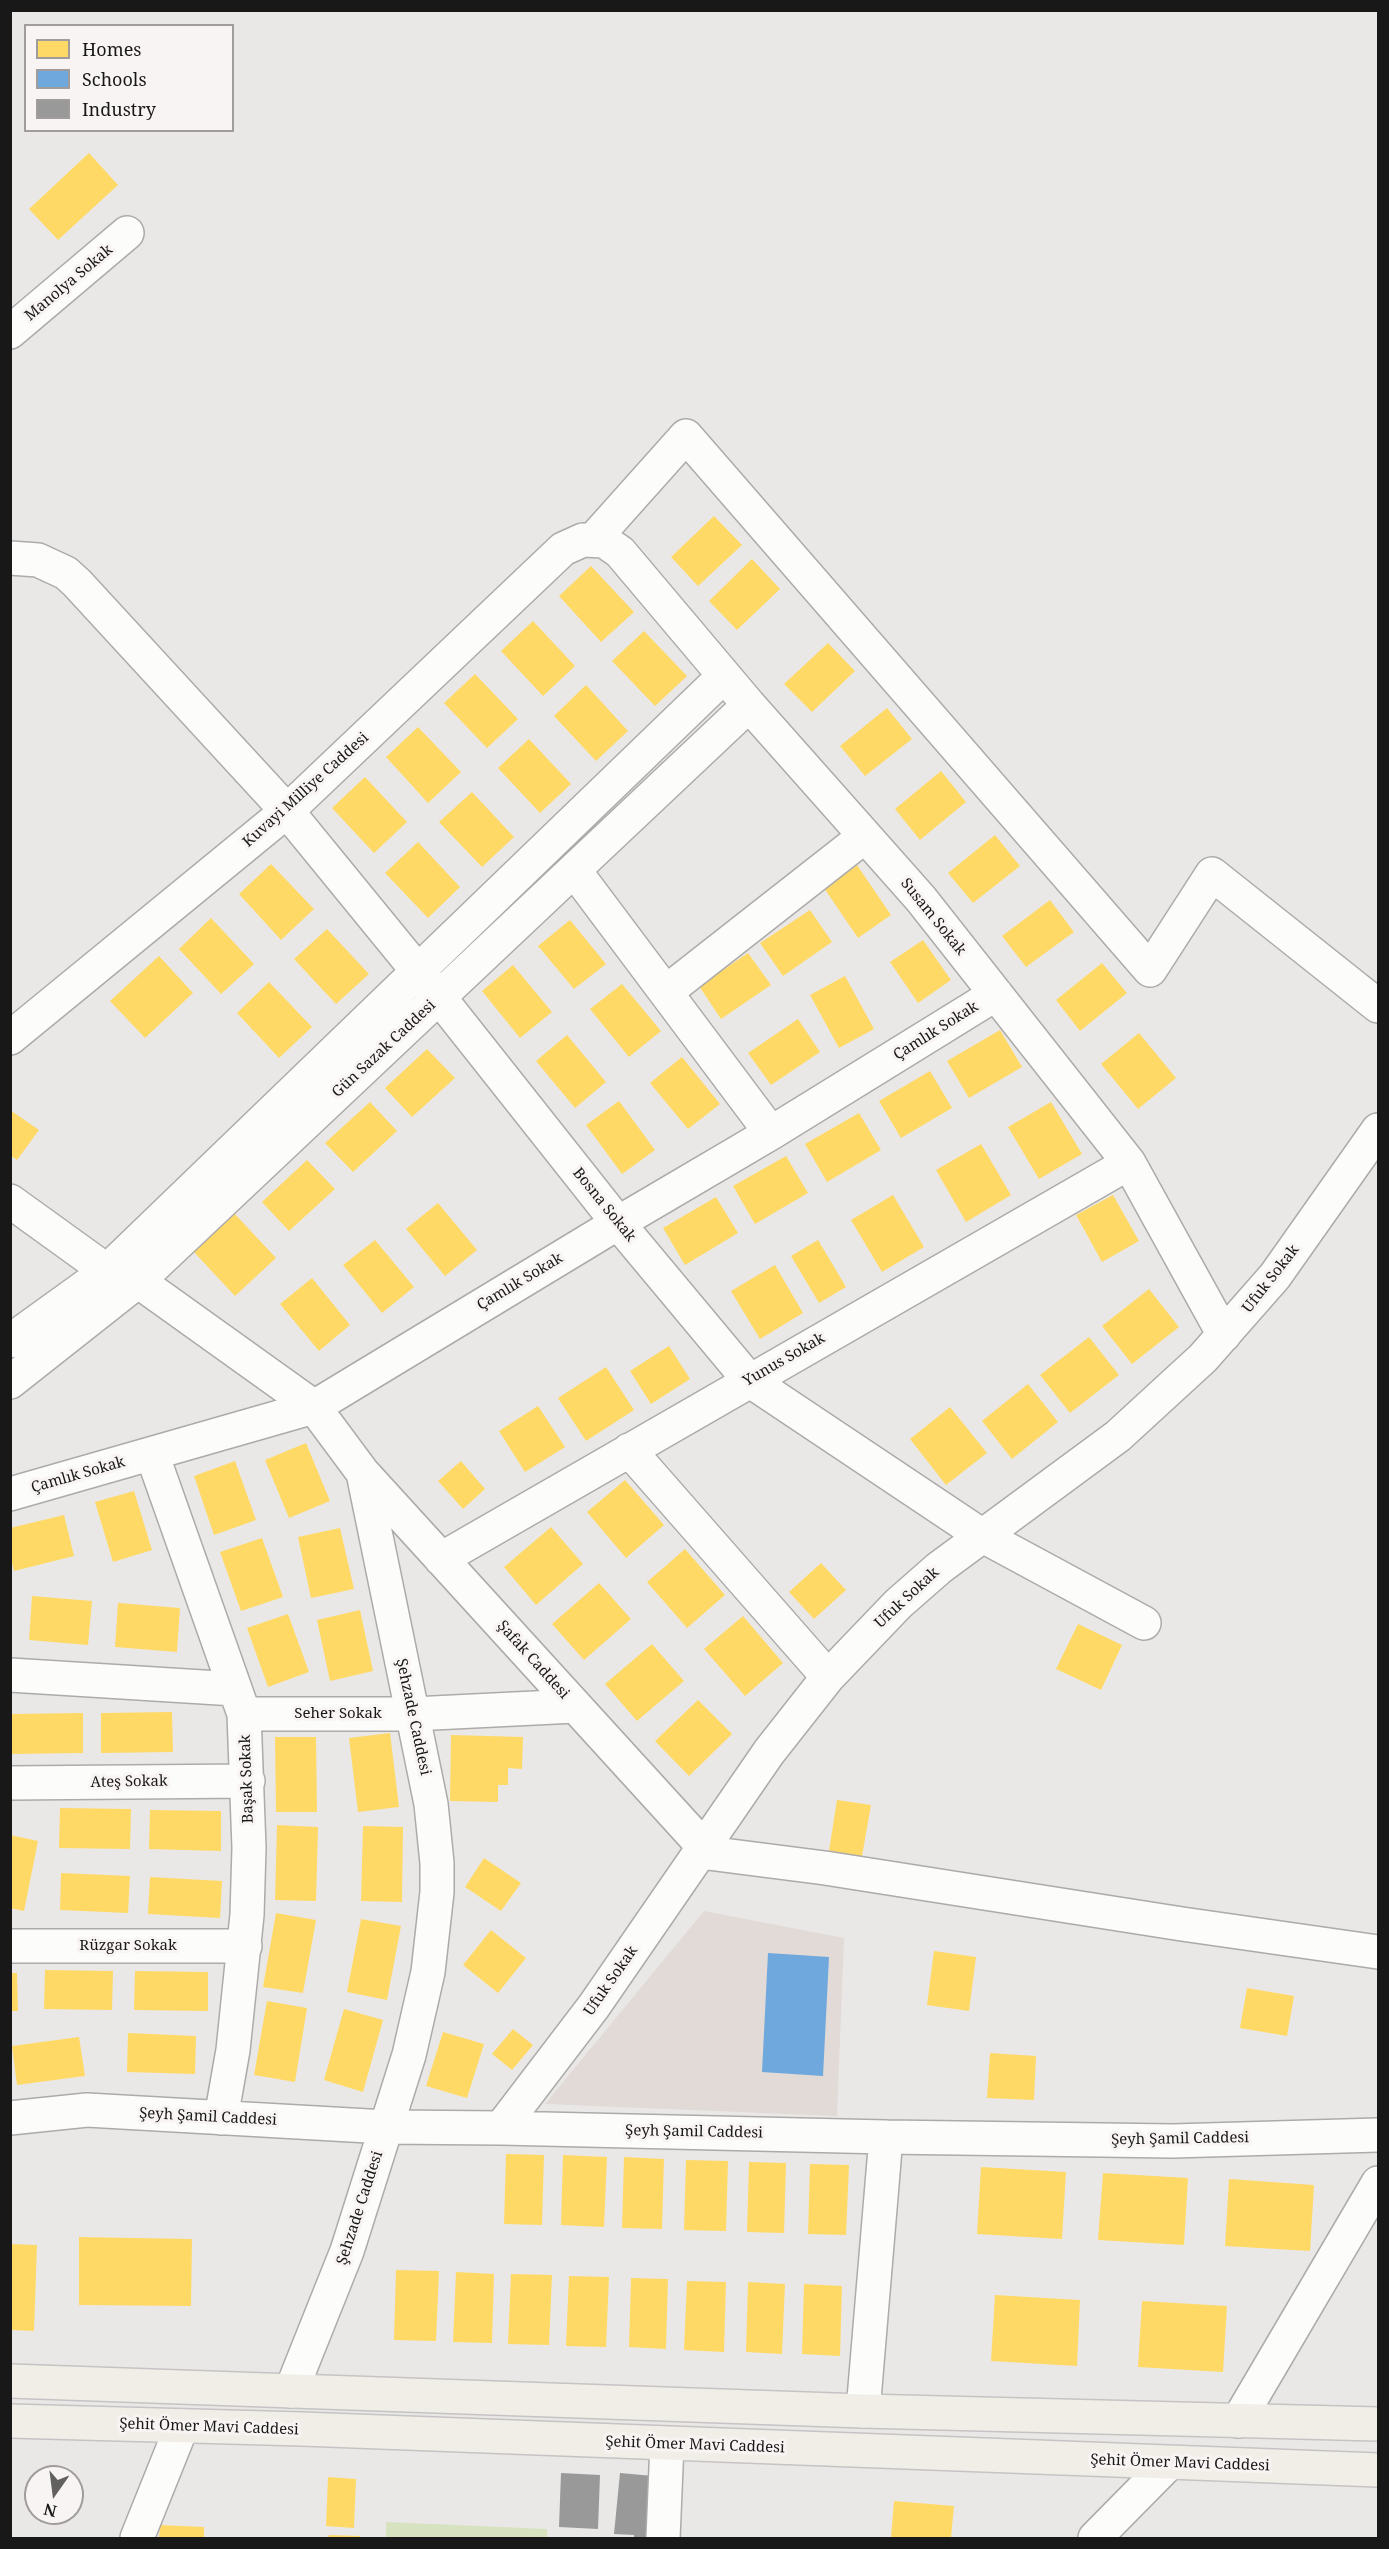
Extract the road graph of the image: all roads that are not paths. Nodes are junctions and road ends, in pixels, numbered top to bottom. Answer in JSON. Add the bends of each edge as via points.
{"nodes":[{"id":1,"x":128,"y":233,"type":"dead end"},
{"id":2,"x":10,"y":332,"type":"edge"},
{"id":3,"x":594,"y":539,"type":"junction"},
{"id":4,"x":10,"y":558,"type":"edge"},
{"id":5,"x":724,"y":676,"type":"junction"},
{"id":6,"x":749,"y":705,"type":"junction"},
{"id":7,"x":287,"y":811,"type":"junction"},
{"id":8,"x":865,"y":837,"type":"junction"},
{"id":9,"x":574,"y":870,"type":"junction"},
{"id":10,"x":417,"y":971,"type":"junction"},
{"id":11,"x":666,"y":992,"type":"junction"},
{"id":12,"x":996,"y":994,"type":"junction"},
{"id":13,"x":439,"y":997,"type":"junction"},
{"id":14,"x":1378,"y":1006,"type":"edge"},
{"id":15,"x":10,"y":1038,"type":"edge"},
{"id":16,"x":1378,"y":1130,"type":"edge"},
{"id":17,"x":771,"y":1133,"type":"junction"},
{"id":18,"x":1129,"y":1163,"type":"junction"},
{"id":19,"x":10,"y":1201,"type":"edge"},
{"id":20,"x":618,"y":1222,"type":"junction"},
{"id":21,"x":107,"y":1271,"type":"junction"},
{"id":22,"x":138,"y":1281,"type":"junction"},
{"id":23,"x":1224,"y":1335,"type":"junction"},
{"id":24,"x":10,"y":1341,"type":"edge"},
{"id":25,"x":749,"y":1380,"type":"junction"},
{"id":26,"x":10,"y":1382,"type":"edge"},
{"id":27,"x":314,"y":1407,"type":"junction"},
{"id":28,"x":629,"y":1450,"type":"junction"},
{"id":29,"x":152,"y":1454,"type":"junction"},
{"id":30,"x":363,"y":1473,"type":"junction"},
{"id":31,"x":10,"y":1494,"type":"edge"},
{"id":32,"x":981,"y":1535,"type":"junction"},
{"id":33,"x":441,"y":1558,"type":"junction"},
{"id":34,"x":1144,"y":1623,"type":"dead end"},
{"id":35,"x":10,"y":1675,"type":"edge"},
{"id":36,"x":828,"y":1677,"type":"junction"},
{"id":37,"x":239,"y":1702,"type":"junction"},
{"id":38,"x":575,"y":1706,"type":"junction"},
{"id":39,"x":413,"y":1714,"type":"junction"},
{"id":40,"x":248,"y":1781,"type":"junction"},
{"id":41,"x":10,"y":1783,"type":"edge"},
{"id":42,"x":702,"y":1850,"type":"junction"},
{"id":43,"x":10,"y":1946,"type":"edge"},
{"id":44,"x":244,"y":1946,"type":"junction"},
{"id":45,"x":1378,"y":1952,"type":"edge"},
{"id":46,"x":10,"y":2118,"type":"edge"},
{"id":47,"x":221,"y":2118,"type":"junction"},
{"id":48,"x":386,"y":2127,"type":"junction"},
{"id":49,"x":501,"y":2128,"type":"junction"},
{"id":50,"x":1378,"y":2135,"type":"edge"},
{"id":51,"x":886,"y":2137,"type":"junction"},
{"id":52,"x":1378,"y":2183,"type":"edge"},
{"id":53,"x":10,"y":2381,"type":"edge"},
{"id":54,"x":291,"y":2391,"type":"junction"},
{"id":55,"x":863,"y":2411,"type":"junction"},
{"id":56,"x":10,"y":2421,"type":"edge"},
{"id":57,"x":1238,"y":2421,"type":"junction"},
{"id":58,"x":1378,"y":2424,"type":"edge"},
{"id":59,"x":182,"y":2426,"type":"junction"},
{"id":60,"x":667,"y":2444,"type":"junction"},
{"id":61,"x":1169,"y":2463,"type":"junction"},
{"id":62,"x":1378,"y":2470,"type":"edge"},
{"id":63,"x":137,"y":2538,"type":"edge"},
{"id":64,"x":663,"y":2538,"type":"edge"},
{"id":65,"x":1095,"y":2538,"type":"edge"}],
"edges":[{"from":1,"to":2,"type":"street","name":"Manolya Sokak"},
{"from":3,"to":5,"type":"street","name":"Susam Sokak","via":[[620,552]]},
{"from":3,"to":7,"type":"street","name":"Kuvayi Milliye Caddesi","via":[[563,549]]},
{"from":3,"to":14,"type":"street","via":[[686,436],[1150,970],[1212,874]]},
{"from":4,"to":7,"type":"street","name":"Bosna Sokak","via":[[39,560],[77,583]]},
{"from":5,"to":6,"type":"street","name":"Susam Sokak"},
{"from":5,"to":10,"type":"street"},
{"from":6,"to":8,"type":"street","name":"Susam Sokak"},
{"from":6,"to":9,"type":"street","name":"Gün Sazak Caddesi"},
{"from":7,"to":10,"type":"street","name":"Bosna Sokak"},
{"from":7,"to":15,"type":"street","name":"Kuvayi Milliye Caddesi"},
{"from":8,"to":11,"type":"street"},
{"from":8,"to":12,"type":"street","name":"Susam Sokak","via":[[921,899]]},
{"from":9,"to":11,"type":"street"},
{"from":9,"to":13,"type":"street","name":"Gün Sazak Caddesi"},
{"from":10,"to":13,"type":"street","name":"Bosna Sokak"},
{"from":10,"to":21,"type":"street"},
{"from":11,"to":17,"type":"street"},
{"from":12,"to":17,"type":"street","name":"Çamlık Sokak"},
{"from":12,"to":18,"type":"street","name":"Susam Sokak"},
{"from":13,"to":20,"type":"street","name":"Bosna Sokak"},
{"from":13,"to":22,"type":"street","name":"Gün Sazak Caddesi"},
{"from":16,"to":23,"type":"street","name":"Ufuk Sokak","via":[[1275,1276]]},
{"from":17,"to":20,"type":"street","name":"Çamlık Sokak"},
{"from":18,"to":23,"type":"street","name":"Susam Sokak"},
{"from":18,"to":25,"type":"street","name":"Yunus Sokak"},
{"from":19,"to":21,"type":"street","name":"Şehzade Caddesi"},
{"from":20,"to":25,"type":"street","name":"Bosna Sokak"},
{"from":20,"to":27,"type":"street","name":"Çamlık Sokak"},
{"from":21,"to":22,"type":"street","name":"Şehzade Caddesi"},
{"from":21,"to":24,"type":"street"},
{"from":22,"to":26,"type":"street","name":"Gün Sazak Caddesi"},
{"from":22,"to":27,"type":"street","name":"Şehzade Caddesi"},
{"from":23,"to":32,"type":"street","name":"Ufuk Sokak","via":[[1118,1436]]},
{"from":25,"to":28,"type":"street","name":"Yunus Sokak"},
{"from":25,"to":32,"type":"street","name":"Bosna Sokak"},
{"from":27,"to":29,"type":"street","name":"Çamlık Sokak"},
{"from":27,"to":30,"type":"street","name":"Şehzade Caddesi"},
{"from":28,"to":33,"type":"street","name":"Yunus Sokak"},
{"from":28,"to":36,"type":"street"},
{"from":29,"to":31,"type":"street","name":"Çamlık Sokak"},
{"from":29,"to":37,"type":"street","name":"Başak Sokak"},
{"from":30,"to":33,"type":"street","name":"Şafak Caddesi"},
{"from":30,"to":39,"type":"street","name":"Şehzade Caddesi"},
{"from":32,"to":34,"type":"street","name":"Bosna Sokak"},
{"from":32,"to":36,"type":"street","name":"Ufuk Sokak","via":[[898,1604]]},
{"from":33,"to":38,"type":"street","name":"Şafak Caddesi"},
{"from":35,"to":37,"type":"street","name":"Seher Sokak"},
{"from":36,"to":42,"type":"street","name":"Ufuk Sokak","via":[[769,1752]]},
{"from":37,"to":39,"type":"street","name":"Seher Sokak"},
{"from":37,"to":40,"type":"street","name":"Başak Sokak"},
{"from":38,"to":39,"type":"street","name":"Seher Sokak"},
{"from":38,"to":42,"type":"street","name":"Şafak Caddesi"},
{"from":39,"to":48,"type":"street","name":"Şehzade Caddesi","via":[[431,1803],[437,1893],[420,2011]]},
{"from":40,"to":41,"type":"street","name":"Ateş Sokak"},
{"from":40,"to":44,"type":"street","name":"Başak Sokak"},
{"from":42,"to":45,"type":"street"},
{"from":42,"to":49,"type":"street","name":"Ufuk Sokak","via":[[594,2006]]},
{"from":43,"to":44,"type":"street","name":"Rüzgar Sokak"},
{"from":44,"to":47,"type":"street","name":"Başak Sokak"},
{"from":46,"to":47,"type":"street","name":"Şeyh Şamil Caddesi","via":[[87,2110]]},
{"from":47,"to":48,"type":"street","name":"Şeyh Şamil Caddesi"},
{"from":48,"to":49,"type":"street","name":"Şeyh Şamil Caddesi"},
{"from":48,"to":54,"type":"street","name":"Şehzade Caddesi","via":[[347,2251]]},
{"from":49,"to":51,"type":"street","name":"Şeyh Şamil Caddesi"},
{"from":50,"to":51,"type":"street","name":"Şeyh Şamil Caddesi","via":[[1173,2141]]},
{"from":51,"to":55,"type":"street"},
{"from":52,"to":57,"type":"street"},
{"from":53,"to":54,"type":"main road"},
{"from":54,"to":55,"type":"main road"},
{"from":55,"to":57,"type":"main road"},
{"from":56,"to":59,"type":"main road","name":"Şehit Ömer Mavi Caddesi"},
{"from":57,"to":58,"type":"main road"},
{"from":59,"to":60,"type":"main road","name":"Şehit Ömer Mavi Caddesi"},
{"from":59,"to":63,"type":"street"},
{"from":60,"to":61,"type":"main road","name":"Şehit Ömer Mavi Caddesi"},
{"from":60,"to":64,"type":"street"},
{"from":61,"to":62,"type":"main road","name":"Şehit Ömer Mavi Caddesi"},
{"from":61,"to":65,"type":"street"}]}
